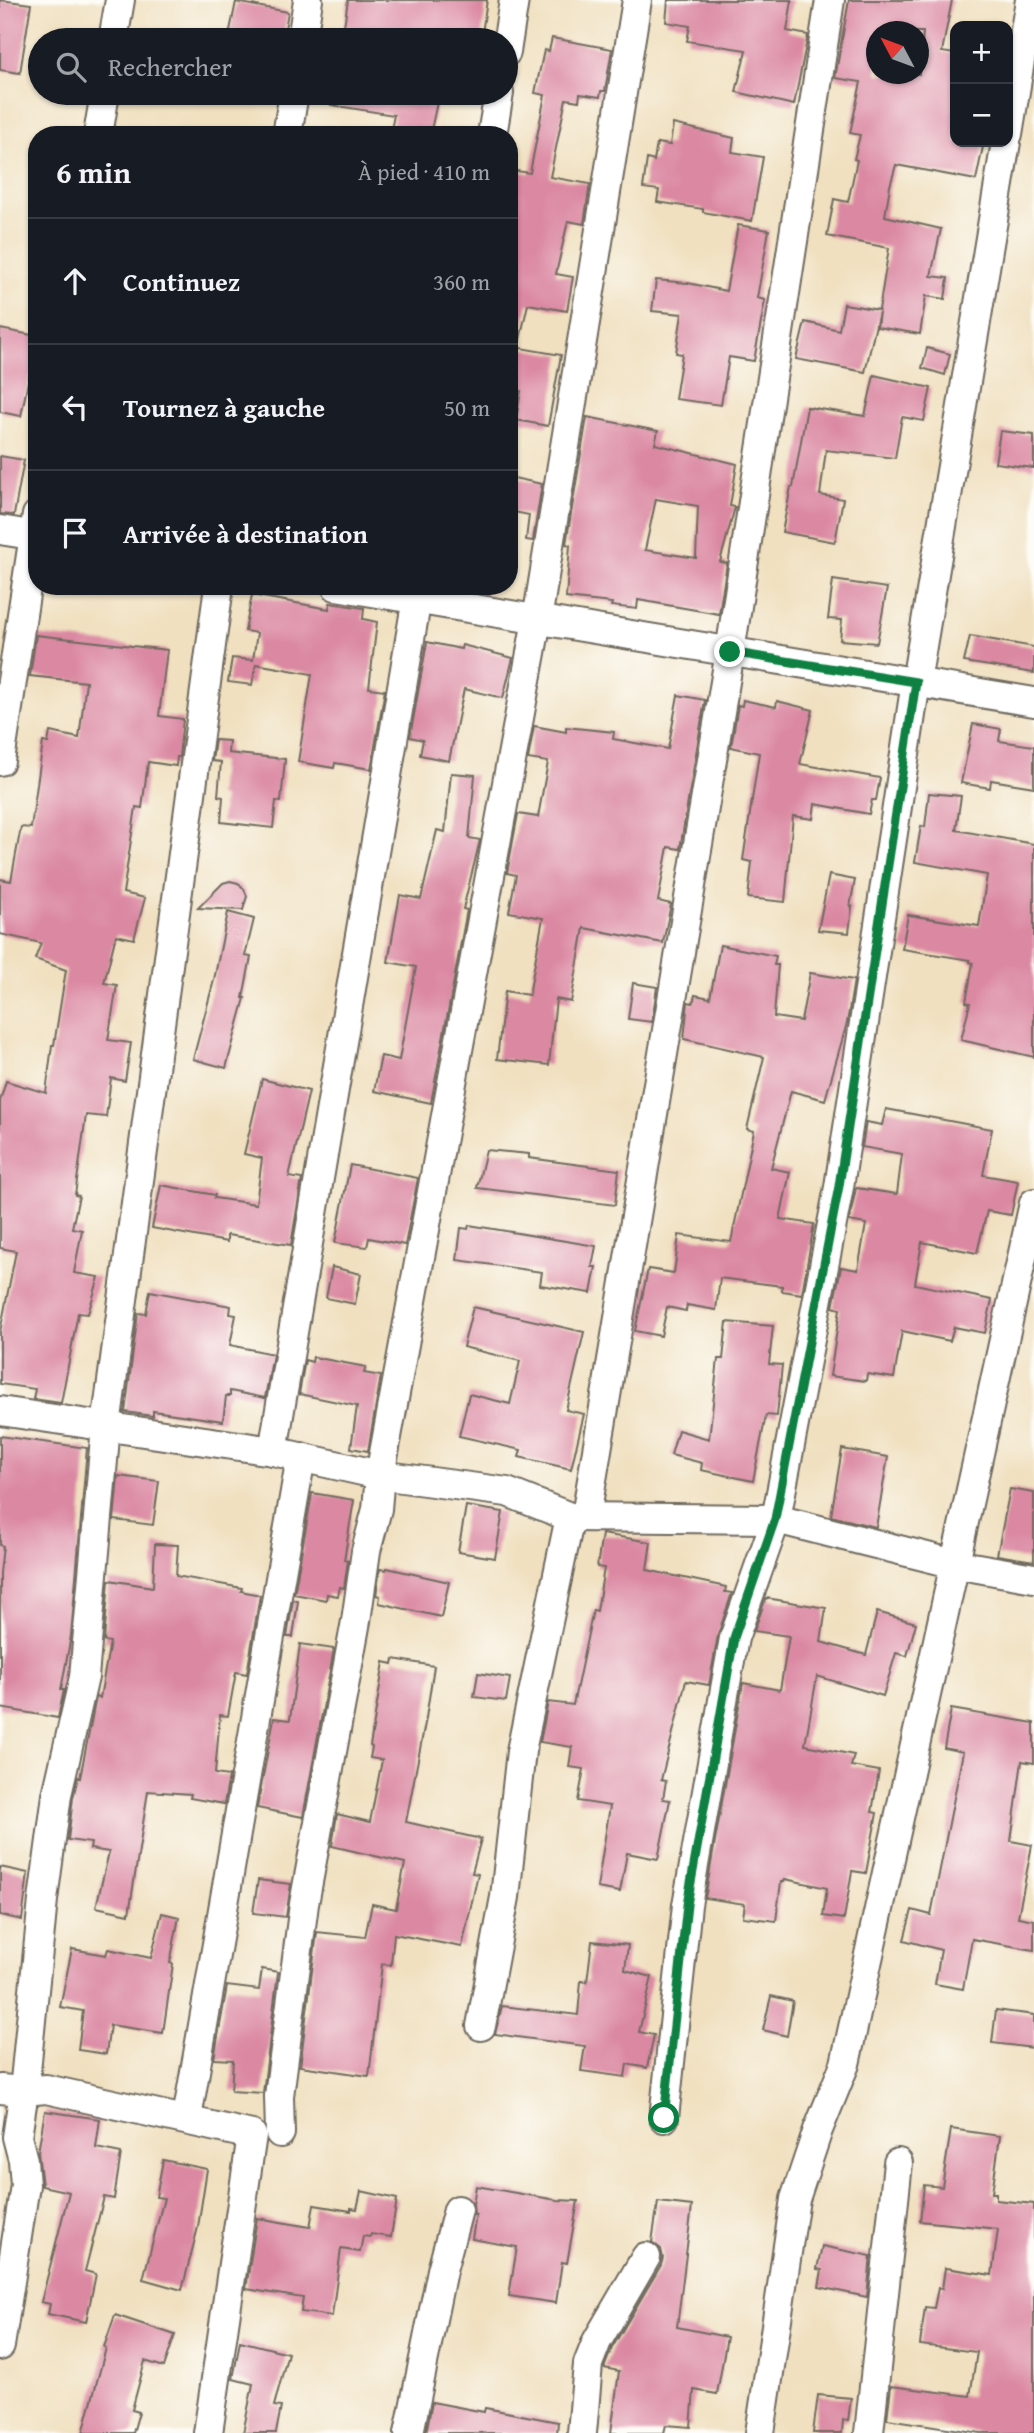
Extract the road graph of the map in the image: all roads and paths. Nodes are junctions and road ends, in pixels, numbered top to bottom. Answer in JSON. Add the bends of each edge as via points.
{"nodes":[{"id":1,"x":120,"y":0,"type":"edge"},
{"id":2,"x":308,"y":0,"type":"edge"},
{"id":3,"x":514,"y":0,"type":"edge"},
{"id":4,"x":638,"y":0,"type":"edge"},
{"id":5,"x":830,"y":0,"type":"edge"},
{"id":6,"x":1030,"y":0,"type":"edge"},
{"id":7,"x":115,"y":28,"type":"edge"},
{"id":8,"x":304,"y":28,"type":"edge"},
{"id":9,"x":510,"y":28,"type":"edge"},
{"id":10,"x":1013,"y":104,"type":"edge"},
{"id":11,"x":103,"y":105,"type":"edge"},
{"id":12,"x":292,"y":105,"type":"edge"},
{"id":13,"x":497,"y":105,"type":"edge"},
{"id":14,"x":100,"y":126,"type":"edge"},
{"id":15,"x":288,"y":126,"type":"edge"},
{"id":16,"x":494,"y":126,"type":"edge"},
{"id":17,"x":1005,"y":147,"type":"edge"},
{"id":18,"x":28,"y":529,"type":"edge"},
{"id":19,"x":0,"y":530,"type":"edge"},
{"id":20,"x":28,"y":581,"type":"edge"},
{"id":21,"x":218,"y":595,"type":"edge"},
{"id":22,"x":418,"y":595,"type":"edge"},
{"id":23,"x":427,"y":595,"type":"edge"},
{"id":24,"x":537,"y":620,"type":"junction"},
{"id":25,"x":730,"y":652,"type":"junction"},
{"id":26,"x":916,"y":682,"type":"junction"},
{"id":27,"x":1034,"y":702,"type":"edge"},
{"id":28,"x":0,"y":761,"type":"edge"},
{"id":29,"x":1034,"y":1203,"type":"edge"},
{"id":30,"x":0,"y":1411,"type":"edge"},
{"id":31,"x":106,"y":1426,"type":"junction"},
{"id":32,"x":273,"y":1451,"type":"junction"},
{"id":33,"x":301,"y":1457,"type":"junction"},
{"id":34,"x":380,"y":1475,"type":"junction"},
{"id":35,"x":578,"y":1517,"type":"junction"},
{"id":36,"x":775,"y":1519,"type":"junction"},
{"id":37,"x":955,"y":1564,"type":"junction"},
{"id":38,"x":1034,"y":1578,"type":"edge"},
{"id":39,"x":481,"y":2026,"type":"dead end"},
{"id":40,"x":12,"y":2090,"type":"edge"},
{"id":41,"x":187,"y":2118,"type":"junction"},
{"id":42,"x":664,"y":2118,"type":"dead end"},
{"id":43,"x":280,"y":2133,"type":"dead end"},
{"id":44,"x":898,"y":2163,"type":"dead end"},
{"id":45,"x":458,"y":2210,"type":"dead end"},
{"id":46,"x":646,"y":2257,"type":"dead end"},
{"id":47,"x":0,"y":2346,"type":"edge"},
{"id":48,"x":208,"y":2433,"type":"edge"},
{"id":49,"x":409,"y":2433,"type":"edge"},
{"id":50,"x":582,"y":2433,"type":"edge"},
{"id":51,"x":760,"y":2433,"type":"edge"},
{"id":52,"x":869,"y":2433,"type":"edge"}],
"edges":[{"from":1,"to":7,"type":"street"},
{"from":2,"to":8,"type":"street"},
{"from":3,"to":9,"type":"street"},
{"from":4,"to":24,"type":"street"},
{"from":5,"to":25,"type":"street"},
{"from":6,"to":10,"type":"street"},
{"from":11,"to":14,"type":"street"},
{"from":12,"to":15,"type":"street"},
{"from":13,"to":16,"type":"street"},
{"from":17,"to":26,"type":"street"},
{"from":18,"to":19,"type":"street"},
{"from":20,"to":28,"type":"street"},
{"from":21,"to":31,"type":"street"},
{"from":22,"to":32,"type":"street"},
{"from":23,"to":24,"type":"street"},
{"from":24,"to":25,"type":"street"},
{"from":24,"to":34,"type":"street"},
{"from":25,"to":26,"type":"street"},
{"from":25,"to":35,"type":"street"},
{"from":26,"to":27,"type":"street"},
{"from":26,"to":36,"type":"street","via":[[839,1186]]},
{"from":29,"to":37,"type":"street"},
{"from":30,"to":31,"type":"street"},
{"from":31,"to":32,"type":"street"},
{"from":31,"to":40,"type":"street","via":[[84,1677],[57,1795]]},
{"from":32,"to":33,"type":"street"},
{"from":33,"to":34,"type":"street"},
{"from":33,"to":41,"type":"street"},
{"from":34,"to":35,"type":"street","via":[[507,1492]]},
{"from":34,"to":43,"type":"street","via":[[304,1904],[279,2096]]},
{"from":35,"to":36,"type":"street"},
{"from":35,"to":39,"type":"street","via":[[521,1751],[505,1897]]},
{"from":36,"to":37,"type":"street"},
{"from":36,"to":42,"type":"street","via":[[734,1638],[687,1905]]},
{"from":37,"to":38,"type":"street"},
{"from":37,"to":51,"type":"street","via":[[845,2064],[795,2199]]},
{"from":40,"to":41,"type":"street","via":[[46,2089]]},
{"from":40,"to":47,"type":"street","via":[[25,2186]]},
{"from":41,"to":48,"type":"street","via":[[253,2134]]},
{"from":44,"to":52,"type":"street"},
{"from":45,"to":49,"type":"street"},
{"from":46,"to":50,"type":"street","via":[[588,2364]]}]}
